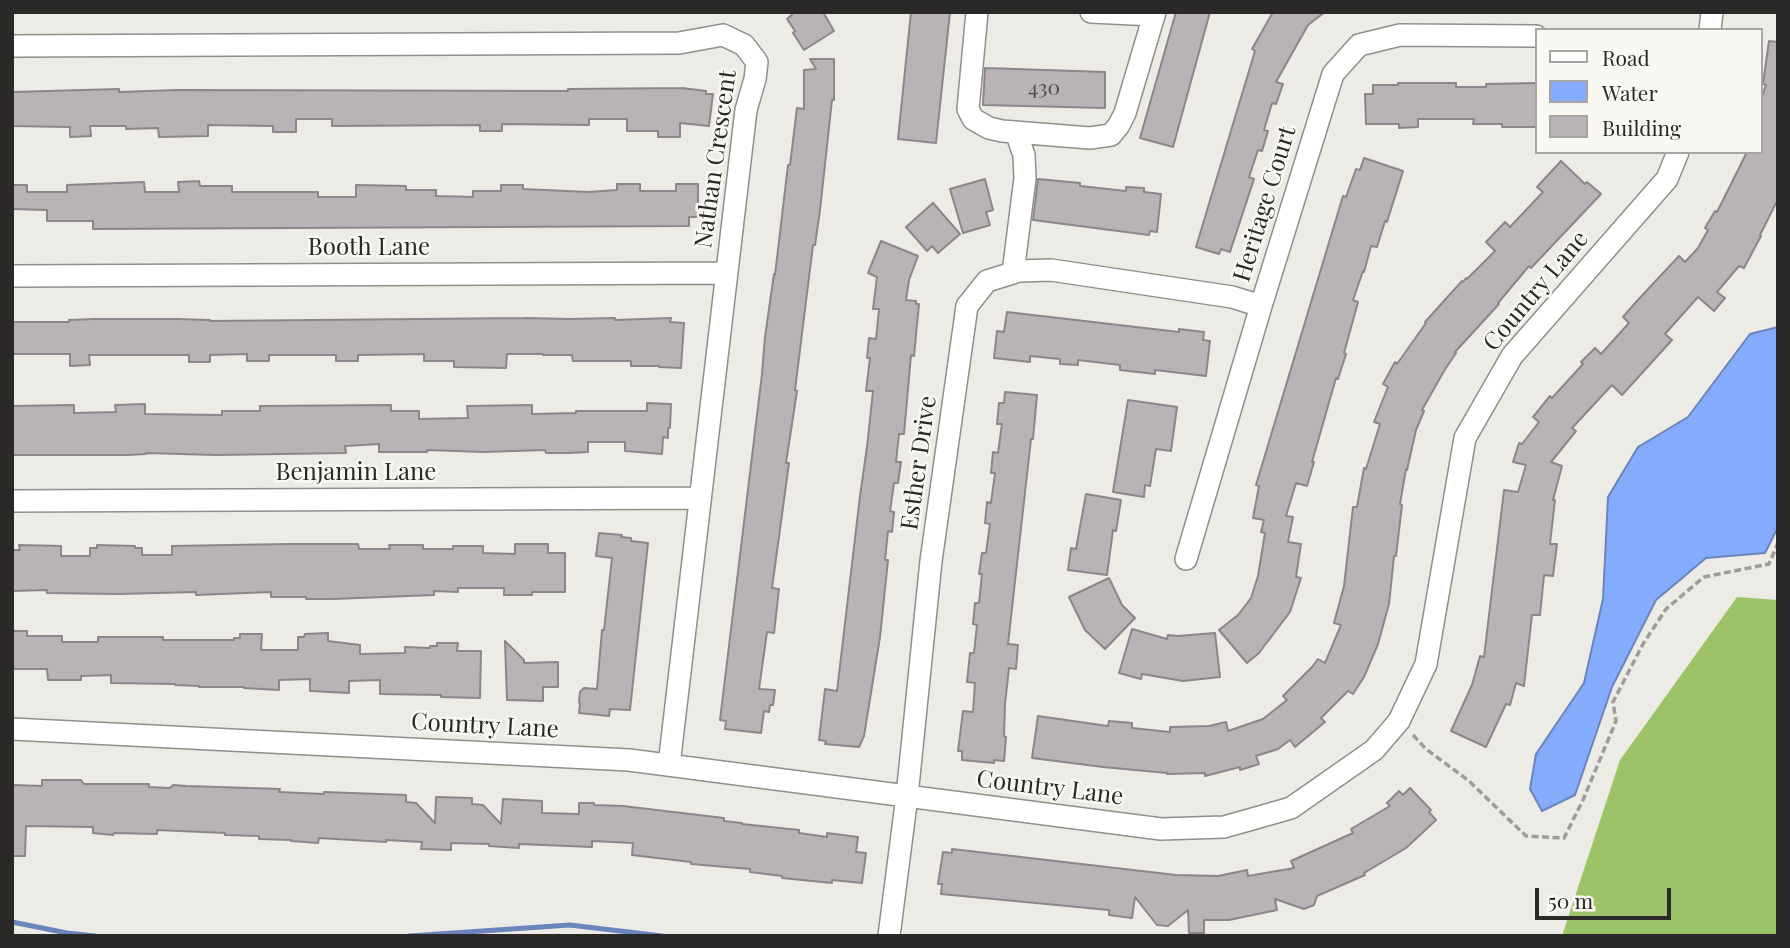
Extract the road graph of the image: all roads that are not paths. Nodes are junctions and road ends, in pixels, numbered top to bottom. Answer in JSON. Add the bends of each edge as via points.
{"nodes":[{"id":1,"x":977,"y":12,"type":"edge"},
{"id":2,"x":1091,"y":12,"type":"edge"},
{"id":3,"x":1155,"y":13,"type":"edge"},
{"id":4,"x":1534,"y":36,"type":"edge"},
{"id":5,"x":12,"y":46,"type":"edge"},
{"id":6,"x":1016,"y":132,"type":"junction"},
{"id":7,"x":1677,"y":154,"type":"edge"},
{"id":8,"x":726,"y":273,"type":"junction"},
{"id":9,"x":1013,"y":273,"type":"junction"},
{"id":10,"x":12,"y":276,"type":"edge"},
{"id":11,"x":1261,"y":306,"type":"junction"},
{"id":12,"x":699,"y":498,"type":"junction"},
{"id":13,"x":12,"y":501,"type":"edge"},
{"id":14,"x":1186,"y":559,"type":"dead end"},
{"id":15,"x":12,"y":729,"type":"edge"},
{"id":16,"x":669,"y":765,"type":"junction"},
{"id":17,"x":907,"y":796,"type":"junction"},
{"id":18,"x":889,"y":936,"type":"edge"}],
"edges":[{"from":1,"to":6,"type":"street","via":[[968,108],[981,124]]},
{"from":2,"to":3,"type":"street"},
{"from":3,"to":6,"type":"street","via":[[1125,113],[1111,135],[1090,138]]},
{"from":4,"to":11,"type":"street","name":"Heritage Court","via":[[1400,35],[1359,45],[1333,74]]},
{"from":5,"to":8,"type":"street","name":"Nathan Crescent","via":[[679,43],[723,35],[744,45],[757,62],[746,110]]},
{"from":6,"to":9,"type":"street","via":[[1025,178]]},
{"from":7,"to":17,"type":"street","name":"Country Lane","via":[[1667,179],[1512,356],[1465,438],[1426,664],[1399,721],[1374,750],[1291,808],[1224,827],[1161,829]]},
{"from":8,"to":10,"type":"street","name":"Booth Lane"},
{"from":8,"to":12,"type":"street","name":"Nathan Crescent"},
{"from":9,"to":11,"type":"street","name":"Esther Drive","via":[[1051,270],[1232,297]]},
{"from":9,"to":17,"type":"street","name":"Esther Drive","via":[[987,281],[968,306],[931,561]]},
{"from":11,"to":14,"type":"street","name":"Heritage Court"},
{"from":12,"to":13,"type":"street","name":"Benjamin Lane"},
{"from":12,"to":16,"type":"street","name":"Nathan Crescent"},
{"from":15,"to":16,"type":"street","name":"Country Lane"},
{"from":16,"to":17,"type":"street","name":"Country Lane"},
{"from":17,"to":18,"type":"street","name":"Esther Drive"}]}
